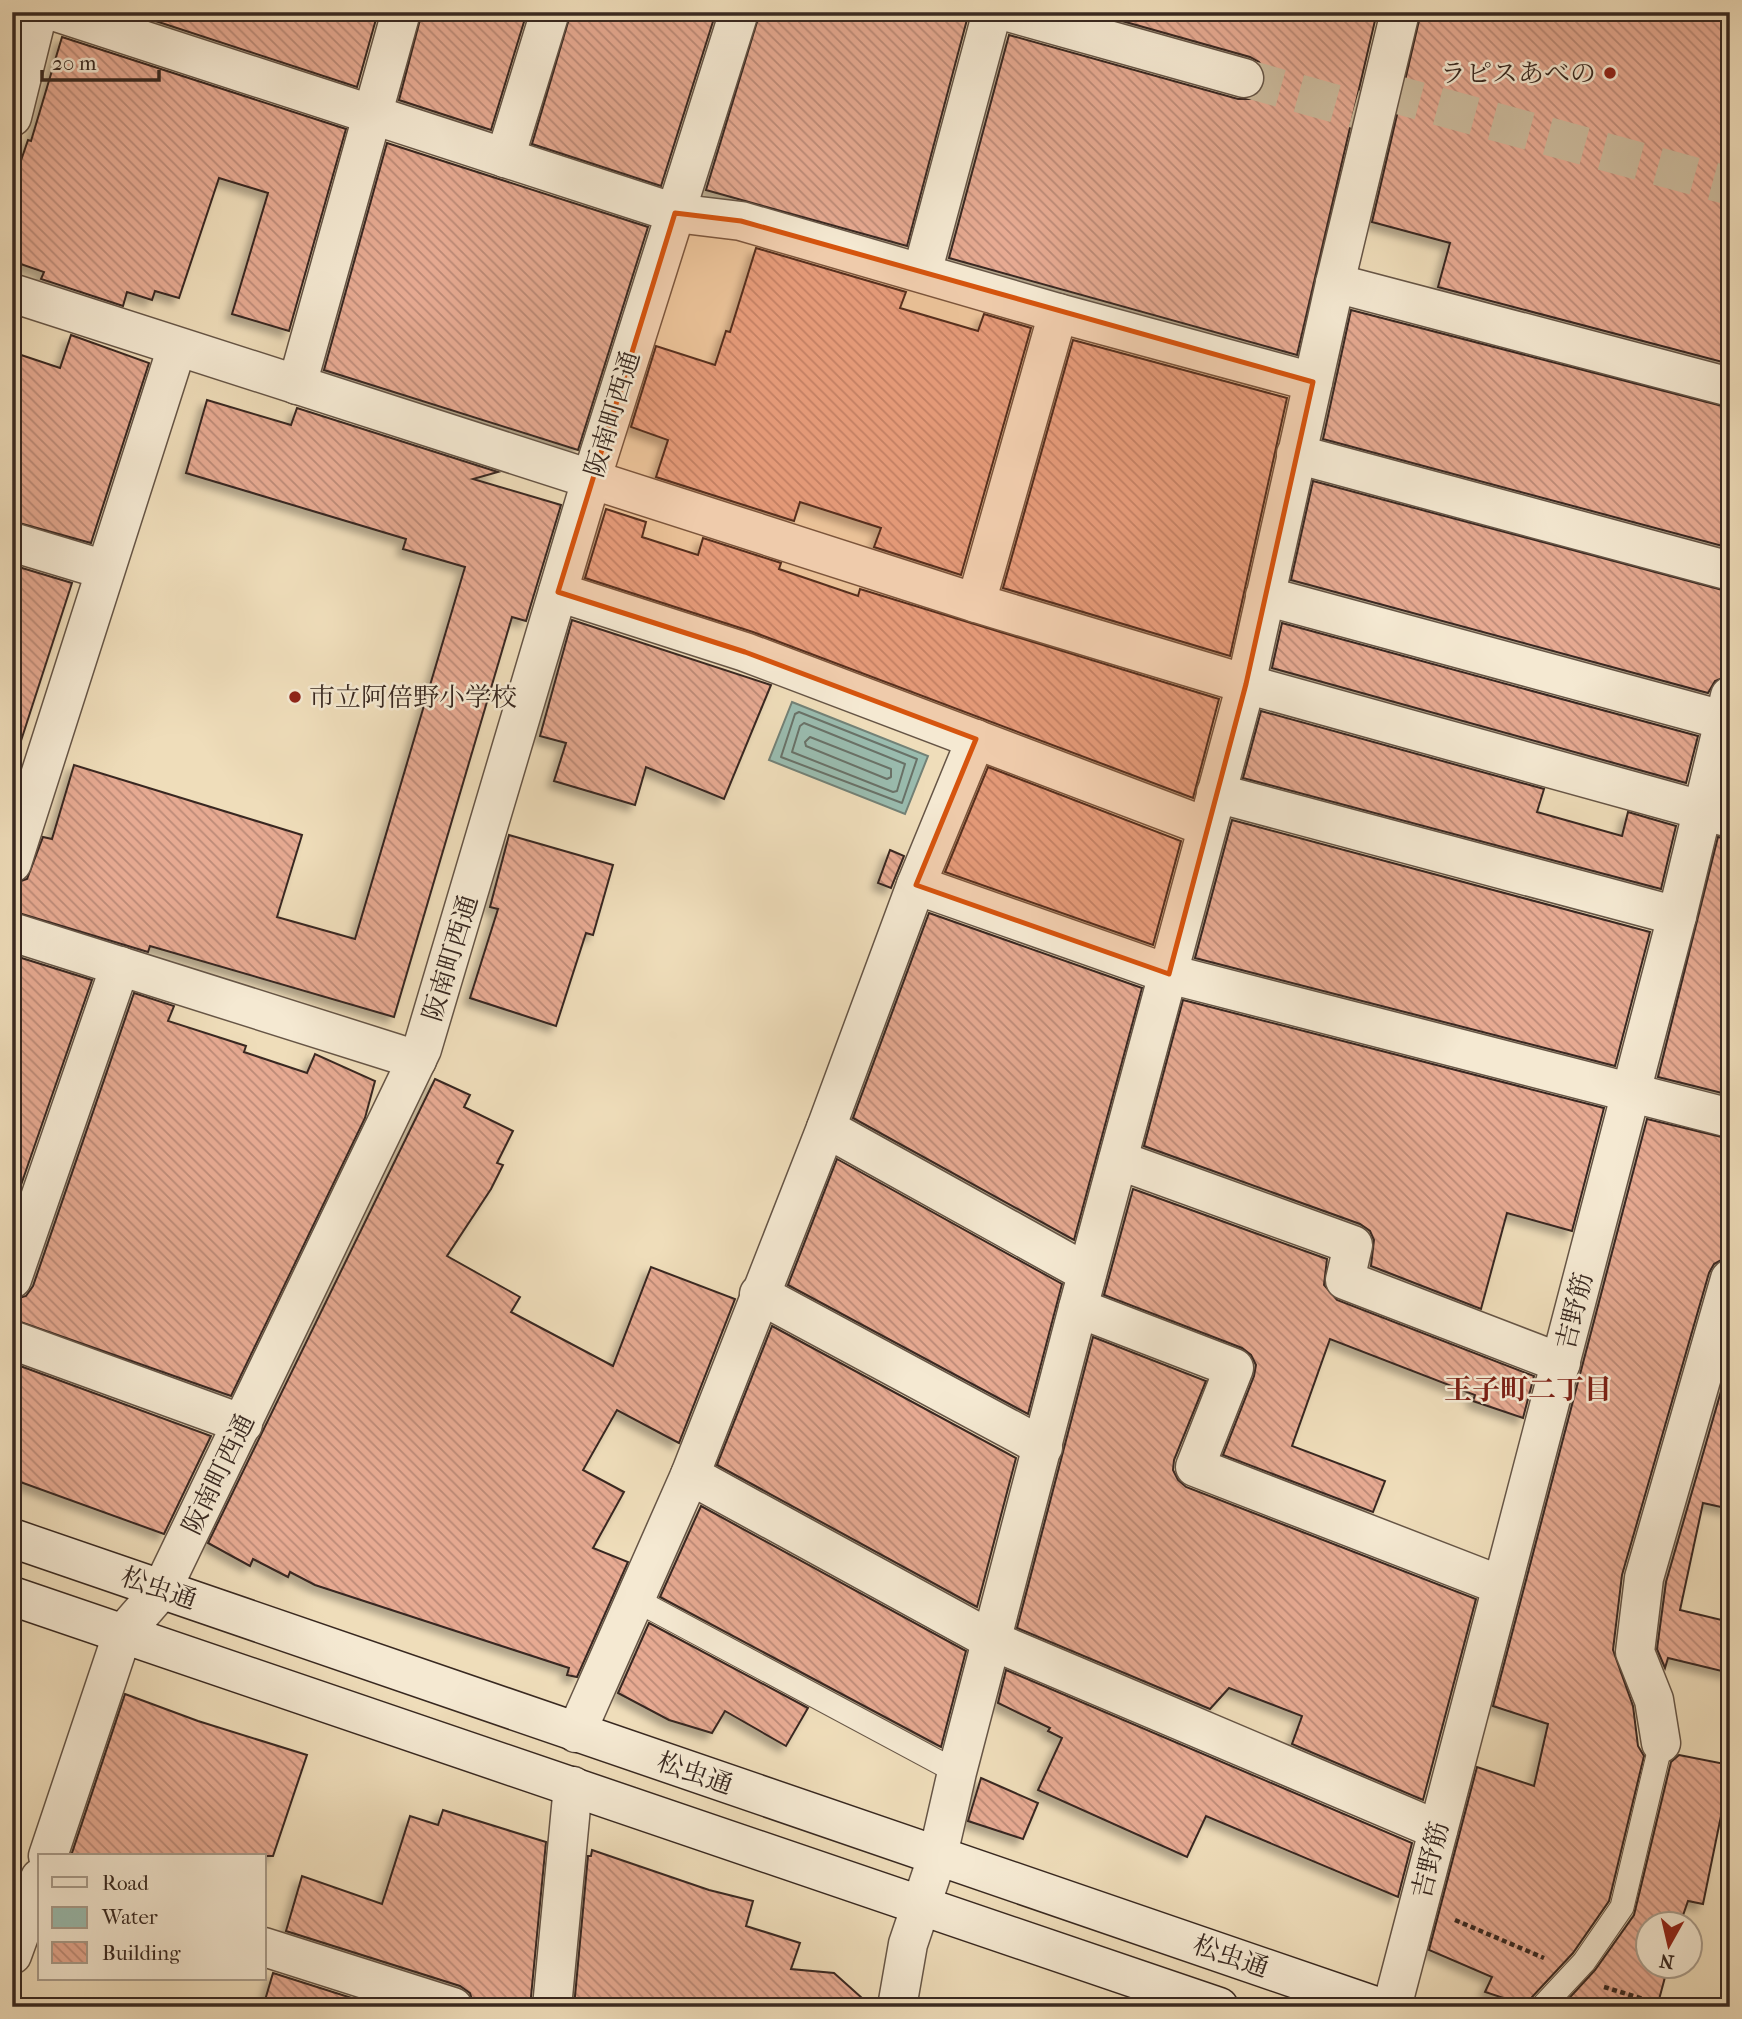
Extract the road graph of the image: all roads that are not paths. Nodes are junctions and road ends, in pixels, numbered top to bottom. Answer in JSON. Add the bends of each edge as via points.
{"nodes":[{"id":1,"x":38,"y":12,"type":"edge"},
{"id":2,"x":56,"y":12,"type":"edge"},
{"id":3,"x":401,"y":12,"type":"edge"},
{"id":4,"x":551,"y":12,"type":"edge"},
{"id":5,"x":739,"y":12,"type":"edge"},
{"id":6,"x":992,"y":12,"type":"edge"},
{"id":7,"x":1008,"y":12,"type":"edge"},
{"id":8,"x":1400,"y":12,"type":"edge"},
{"id":9,"x":1244,"y":78,"type":"tunnel mouth"},
{"id":10,"x":374,"y":115,"type":"junction"},
{"id":11,"x":12,"y":117,"type":"edge"},
{"id":12,"x":505,"y":158,"type":"junction"},
{"id":13,"x":675,"y":213,"type":"junction"},
{"id":14,"x":922,"y":273,"type":"junction"},
{"id":15,"x":1335,"y":283,"type":"junction"},
{"id":16,"x":12,"y":293,"type":"edge"},
{"id":17,"x":1058,"y":313,"type":"junction"},
{"id":18,"x":177,"y":347,"type":"junction"},
{"id":19,"x":1312,"y":382,"type":"junction"},
{"id":20,"x":297,"y":385,"type":"junction"},
{"id":21,"x":1730,"y":387,"type":"edge"},
{"id":22,"x":1296,"y":454,"type":"junction"},
{"id":23,"x":592,"y":477,"type":"junction"},
{"id":24,"x":12,"y":542,"type":"edge"},
{"id":25,"x":105,"y":570,"type":"junction"},
{"id":26,"x":1730,"y":571,"type":"edge"},
{"id":27,"x":558,"y":592,"type":"junction"},
{"id":28,"x":1265,"y":596,"type":"junction"},
{"id":29,"x":976,"y":603,"type":"junction"},
{"id":30,"x":1246,"y":684,"type":"junction"},
{"id":31,"x":1726,"y":708,"type":"edge"},
{"id":32,"x":976,"y":739,"type":"junction"},
{"id":33,"x":1211,"y":810,"type":"junction"},
{"id":34,"x":1716,"y":814,"type":"edge"},
{"id":35,"x":12,"y":863,"type":"edge"},
{"id":36,"x":916,"y":886,"type":"junction"},
{"id":37,"x":1676,"y":916,"type":"junction"},
{"id":38,"x":12,"y":932,"type":"edge"},
{"id":39,"x":120,"y":966,"type":"junction"},
{"id":40,"x":1169,"y":974,"type":"junction"},
{"id":41,"x":417,"y":1060,"type":"junction"},
{"id":42,"x":1629,"y":1091,"type":"junction"},
{"id":43,"x":1730,"y":1118,"type":"edge"},
{"id":44,"x":826,"y":1128,"type":"junction"},
{"id":45,"x":1118,"y":1160,"type":"junction"},
{"id":46,"x":12,"y":1279,"type":"edge"},
{"id":47,"x":1730,"y":1279,"type":"edge"},
{"id":48,"x":1083,"y":1290,"type":"junction"},
{"id":49,"x":759,"y":1294,"type":"junction"},
{"id":50,"x":12,"y":1340,"type":"edge"},
{"id":51,"x":1561,"y":1363,"type":"junction"},
{"id":52,"x":243,"y":1424,"type":"junction"},
{"id":53,"x":1043,"y":1447,"type":"junction"},
{"id":54,"x":690,"y":1475,"type":"junction"},
{"id":55,"x":12,"y":1538,"type":"edge"},
{"id":56,"x":1500,"y":1585,"type":"junction"},
{"id":57,"x":162,"y":1588,"type":"junction"},
{"id":58,"x":12,"y":1596,"type":"edge"},
{"id":59,"x":636,"y":1600,"type":"junction"},
{"id":60,"x":122,"y":1634,"type":"junction"},
{"id":61,"x":993,"y":1641,"type":"junction"},
{"id":62,"x":576,"y":1732,"type":"junction"},
{"id":63,"x":1661,"y":1742,"type":"joint"},
{"id":64,"x":957,"y":1772,"type":"junction"},
{"id":65,"x":573,"y":1786,"type":"junction"},
{"id":66,"x":1438,"y":1830,"type":"junction"},
{"id":67,"x":49,"y":1854,"type":"edge"},
{"id":68,"x":939,"y":1856,"type":"junction"},
{"id":69,"x":12,"y":1866,"type":"edge"},
{"id":70,"x":38,"y":1876,"type":"edge"},
{"id":71,"x":38,"y":1883,"type":"edge"},
{"id":72,"x":921,"y":1905,"type":"junction"},
{"id":73,"x":266,"y":1948,"type":"edge"},
{"id":74,"x":12,"y":1955,"type":"edge"},
{"id":75,"x":907,"y":2002,"type":"edge"},
{"id":76,"x":453,"y":2007,"type":"edge"},
{"id":77,"x":552,"y":2007,"type":"edge"},
{"id":78,"x":1219,"y":2007,"type":"edge"},
{"id":79,"x":1378,"y":2007,"type":"edge"},
{"id":80,"x":1392,"y":2007,"type":"edge"},
{"id":81,"x":1542,"y":2007,"type":"edge"}],
"edges":[{"from":1,"to":11,"type":"street"},
{"from":2,"to":10,"type":"street"},
{"from":3,"to":10,"type":"street"},
{"from":4,"to":12,"type":"street"},
{"from":5,"to":13,"type":"street","name":"阪南町西通"},
{"from":6,"to":14,"type":"street"},
{"from":7,"to":9,"type":"street"},
{"from":8,"to":15,"type":"street"},
{"from":10,"to":12,"type":"street"},
{"from":10,"to":20,"type":"street"},
{"from":12,"to":13,"type":"street"},
{"from":13,"to":14,"type":"street","via":[[741,221]]},
{"from":13,"to":23,"type":"street","name":"阪南町西通"},
{"from":14,"to":17,"type":"street"},
{"from":15,"to":19,"type":"street"},
{"from":15,"to":21,"type":"street"},
{"from":16,"to":18,"type":"street"},
{"from":17,"to":19,"type":"street"},
{"from":17,"to":29,"type":"street"},
{"from":18,"to":20,"type":"street"},
{"from":18,"to":25,"type":"street"},
{"from":19,"to":22,"type":"street"},
{"from":20,"to":23,"type":"street"},
{"from":22,"to":26,"type":"street"},
{"from":22,"to":28,"type":"street"},
{"from":23,"to":27,"type":"street","name":"阪南町西通"},
{"from":23,"to":29,"type":"street"},
{"from":24,"to":25,"type":"street"},
{"from":25,"to":35,"type":"street"},
{"from":27,"to":32,"type":"street","via":[[745,652]]},
{"from":27,"to":41,"type":"street","name":"阪南町西通"},
{"from":28,"to":30,"type":"street"},
{"from":28,"to":31,"type":"street"},
{"from":29,"to":30,"type":"street"},
{"from":30,"to":33,"type":"street"},
{"from":30,"to":34,"type":"street"},
{"from":31,"to":34,"type":"street","name":"吉野筋"},
{"from":32,"to":33,"type":"street"},
{"from":32,"to":36,"type":"street"},
{"from":33,"to":37,"type":"street"},
{"from":33,"to":40,"type":"street"},
{"from":34,"to":37,"type":"street","name":"吉野筋"},
{"from":36,"to":40,"type":"street"},
{"from":36,"to":44,"type":"street"},
{"from":37,"to":42,"type":"street","name":"吉野筋"},
{"from":38,"to":39,"type":"street"},
{"from":39,"to":41,"type":"street"},
{"from":39,"to":46,"type":"street"},
{"from":40,"to":42,"type":"street"},
{"from":40,"to":45,"type":"street"},
{"from":41,"to":52,"type":"street","name":"阪南町西通"},
{"from":42,"to":43,"type":"street"},
{"from":42,"to":51,"type":"street","name":"吉野筋"},
{"from":44,"to":48,"type":"street"},
{"from":44,"to":49,"type":"street"},
{"from":45,"to":48,"type":"street"},
{"from":45,"to":51,"type":"street","via":[[1353,1245],[1345,1280]]},
{"from":47,"to":63,"type":"street","via":[[1644,1578],[1635,1652],[1654,1700]]},
{"from":48,"to":53,"type":"street"},
{"from":48,"to":56,"type":"street","via":[[1234,1368],[1195,1467]]},
{"from":49,"to":53,"type":"street"},
{"from":49,"to":54,"type":"street"},
{"from":50,"to":52,"type":"street"},
{"from":51,"to":56,"type":"street","name":"吉野筋"},
{"from":52,"to":57,"type":"street","name":"阪南町西通"},
{"from":53,"to":61,"type":"street"},
{"from":54,"to":59,"type":"street"},
{"from":54,"to":61,"type":"street"},
{"from":55,"to":57,"type":"street","name":"松虫通"},
{"from":56,"to":66,"type":"street","name":"吉野筋"},
{"from":57,"to":60,"type":"street","name":"阪南町西通"},
{"from":57,"to":62,"type":"street","name":"松虫通"},
{"from":58,"to":60,"type":"street","name":"松虫通"},
{"from":59,"to":62,"type":"street"},
{"from":59,"to":64,"type":"lane"},
{"from":60,"to":65,"type":"street","name":"松虫通"},
{"from":60,"to":67,"type":"street","name":"阪南町西通"},
{"from":61,"to":64,"type":"street"},
{"from":61,"to":66,"type":"street"},
{"from":62,"to":68,"type":"street","name":"松虫通"},
{"from":63,"to":81,"type":"lane","via":[[1622,1907],[1584,1962]]},
{"from":64,"to":68,"type":"street"},
{"from":65,"to":72,"type":"street","name":"松虫通"},
{"from":65,"to":77,"type":"street"},
{"from":66,"to":80,"type":"street","name":"吉野筋"},
{"from":68,"to":72,"type":"street"},
{"from":68,"to":79,"type":"street","name":"松虫通"},
{"from":69,"to":70,"type":"street"},
{"from":71,"to":74,"type":"street"},
{"from":72,"to":75,"type":"street","via":[[908,1944]]},
{"from":72,"to":78,"type":"street","name":"松虫通"},
{"from":73,"to":76,"type":"street"}]}
